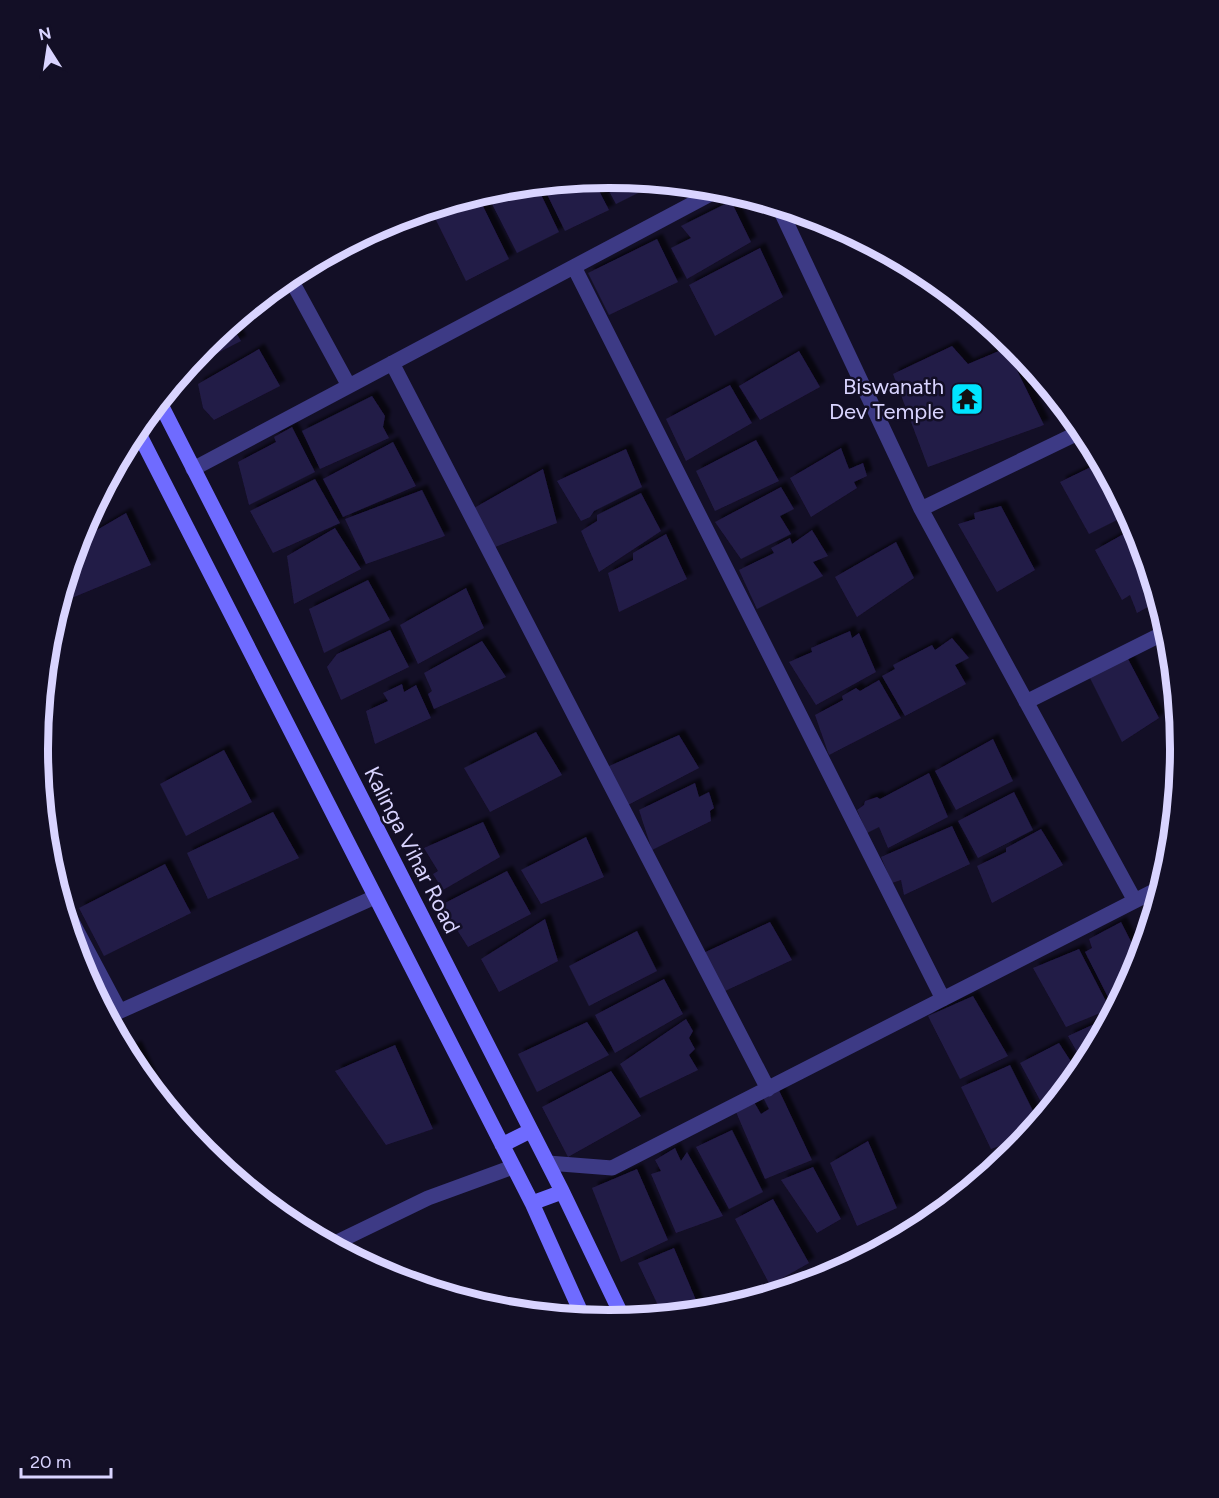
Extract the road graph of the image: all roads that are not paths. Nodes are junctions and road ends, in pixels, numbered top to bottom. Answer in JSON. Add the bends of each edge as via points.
{"nodes":[{"id":1,"x":707,"y":196,"type":"edge"},
{"id":2,"x":783,"y":215,"type":"edge"},
{"id":3,"x":574,"y":267,"type":"junction"},
{"id":4,"x":294,"y":285,"type":"edge"},
{"id":5,"x":392,"y":363,"type":"junction"},
{"id":6,"x":349,"y":386,"type":"junction"},
{"id":7,"x":163,"y":409,"type":"edge"},
{"id":8,"x":1074,"y":435,"type":"edge"},
{"id":9,"x":142,"y":439,"type":"edge"},
{"id":10,"x":193,"y":469,"type":"junction"},
{"id":11,"x":921,"y":509,"type":"junction"},
{"id":12,"x":1159,"y":635,"type":"edge"},
{"id":13,"x":1026,"y":702,"type":"junction"},
{"id":14,"x":1152,"y":892,"type":"edge"},
{"id":15,"x":375,"y":897,"type":"junction"},
{"id":16,"x":1135,"y":901,"type":"junction"},
{"id":17,"x":943,"y":999,"type":"junction"},
{"id":18,"x":114,"y":1013,"type":"edge"},
{"id":19,"x":768,"y":1089,"type":"junction"},
{"id":20,"x":530,"y":1131,"type":"junction"},
{"id":21,"x":502,"y":1145,"type":"junction"},
{"id":22,"x":548,"y":1163,"type":"junction"},
{"id":23,"x":513,"y":1167,"type":"junction"},
{"id":24,"x":562,"y":1192,"type":"junction"},
{"id":25,"x":532,"y":1203,"type":"junction"},
{"id":26,"x":339,"y":1241,"type":"edge"},
{"id":27,"x":580,"y":1309,"type":"edge"},
{"id":28,"x":619,"y":1310,"type":"edge"}],
"edges":[{"from":1,"to":3,"type":"street"},
{"from":2,"to":11,"type":"street"},
{"from":3,"to":5,"type":"street"},
{"from":3,"to":17,"type":"street"},
{"from":4,"to":6,"type":"street"},
{"from":5,"to":6,"type":"street"},
{"from":5,"to":19,"type":"street"},
{"from":6,"to":10,"type":"street"},
{"from":7,"to":10,"type":"street","name":"Kalinga Vihar Road"},
{"from":8,"to":11,"type":"street"},
{"from":9,"to":15,"type":"street"},
{"from":10,"to":20,"type":"street","name":"Kalinga Vihar Road"},
{"from":11,"to":13,"type":"street"},
{"from":12,"to":13,"type":"street"},
{"from":13,"to":16,"type":"street"},
{"from":14,"to":16,"type":"street"},
{"from":15,"to":18,"type":"street"},
{"from":15,"to":21,"type":"street"},
{"from":16,"to":17,"type":"street"},
{"from":17,"to":19,"type":"street"},
{"from":19,"to":22,"type":"street","via":[[612,1168]]},
{"from":20,"to":21,"type":"street"},
{"from":20,"to":22,"type":"street","name":"Kalinga Vihar Road"},
{"from":21,"to":23,"type":"street"},
{"from":22,"to":24,"type":"street","name":"Kalinga Vihar Road"},
{"from":23,"to":25,"type":"street"},
{"from":23,"to":26,"type":"street","via":[[428,1198]]},
{"from":24,"to":25,"type":"street"},
{"from":24,"to":28,"type":"street","name":"Kalinga Vihar Road"},
{"from":25,"to":27,"type":"street"}]}
